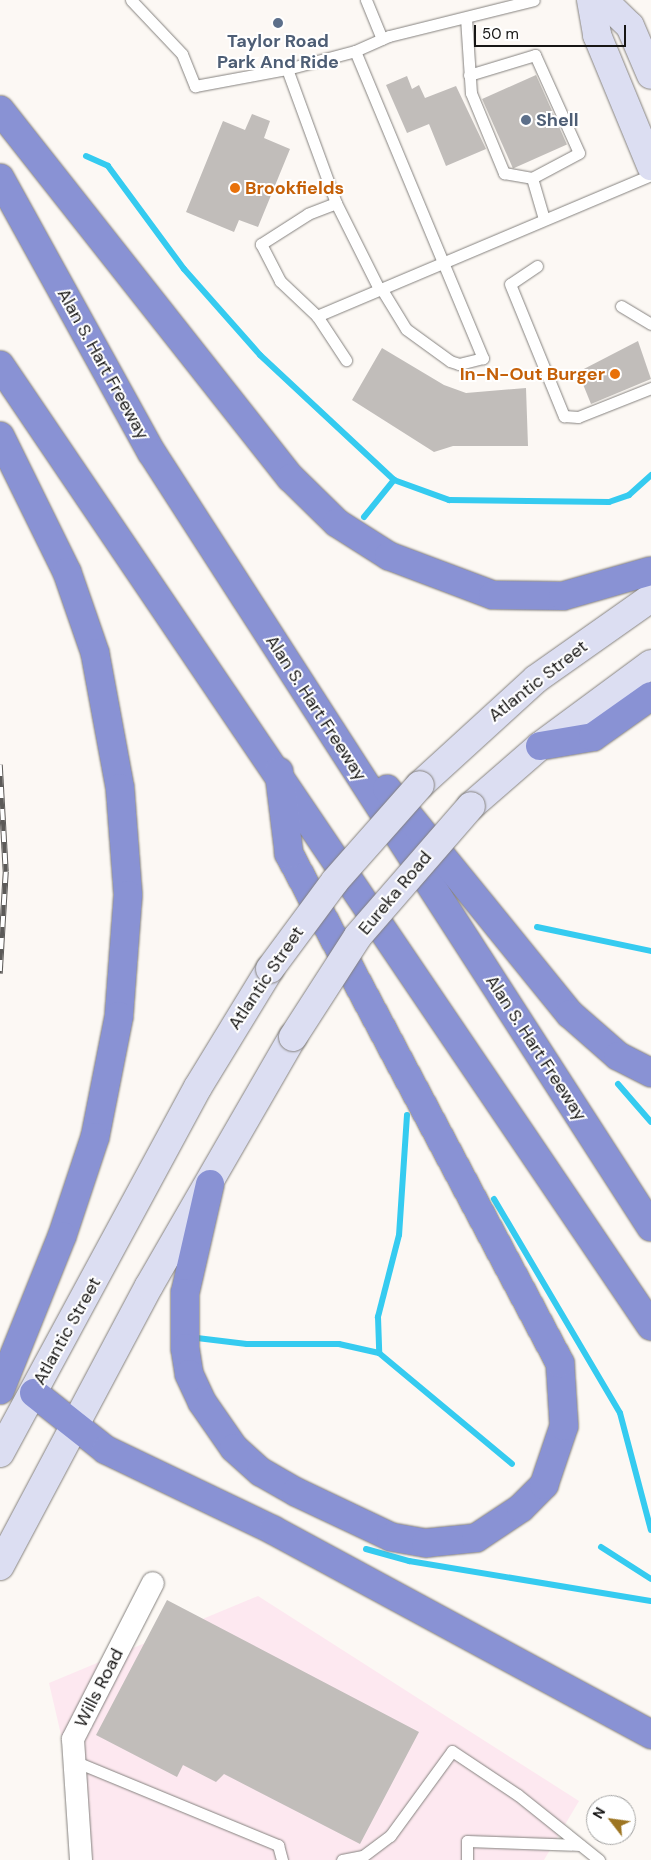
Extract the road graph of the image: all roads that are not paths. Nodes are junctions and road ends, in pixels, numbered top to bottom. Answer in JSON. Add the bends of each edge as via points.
{"nodes":[{"id":1,"x":131,"y":0,"type":"edge"},
{"id":2,"x":366,"y":0,"type":"edge"},
{"id":3,"x":534,"y":0,"type":"edge"},
{"id":4,"x":591,"y":0,"type":"edge"},
{"id":5,"x":603,"y":0,"type":"edge"},
{"id":6,"x":466,"y":18,"type":"junction"},
{"id":7,"x":382,"y":39,"type":"junction"},
{"id":8,"x":354,"y":51,"type":"junction"},
{"id":9,"x":288,"y":69,"type":"junction"},
{"id":10,"x":469,"y":75,"type":"junction"},
{"id":11,"x":651,"y":75,"type":"edge"},
{"id":12,"x":0,"y":110,"type":"edge"},
{"id":13,"x":651,"y":166,"type":"edge"},
{"id":14,"x":651,"y":175,"type":"edge"},
{"id":15,"x":0,"y":178,"type":"edge"},
{"id":16,"x":532,"y":178,"type":"junction"},
{"id":17,"x":336,"y":202,"type":"junction"},
{"id":18,"x":544,"y":219,"type":"junction"},
{"id":19,"x":442,"y":262,"type":"junction"},
{"id":20,"x":537,"y":266,"type":"dead end"},
{"id":21,"x":380,"y":289,"type":"junction"},
{"id":22,"x":621,"y":306,"type":"dead end"},
{"id":23,"x":317,"y":316,"type":"junction"},
{"id":24,"x":651,"y":324,"type":"edge"},
{"id":25,"x":346,"y":360,"type":"dead end"},
{"id":26,"x":0,"y":365,"type":"edge"},
{"id":27,"x":651,"y":388,"type":"edge"},
{"id":28,"x":0,"y":436,"type":"edge"},
{"id":29,"x":651,"y":571,"type":"edge"},
{"id":30,"x":651,"y":598,"type":"edge"},
{"id":31,"x":651,"y":664,"type":"edge"},
{"id":32,"x":298,"y":680,"type":"junction"},
{"id":33,"x":651,"y":696,"type":"edge"},
{"id":34,"x":540,"y":746,"type":"junction"},
{"id":35,"x":279,"y":772,"type":"junction"},
{"id":36,"x":651,"y":1072,"type":"edge"},
{"id":37,"x":210,"y":1184,"type":"junction"},
{"id":38,"x":651,"y":1227,"type":"edge"},
{"id":39,"x":651,"y":1326,"type":"edge"},
{"id":40,"x":0,"y":1390,"type":"edge"},
{"id":41,"x":34,"y":1393,"type":"junction"},
{"id":42,"x":76,"y":1426,"type":"junction"},
{"id":43,"x":0,"y":1454,"type":"edge"},
{"id":44,"x":0,"y":1566,"type":"edge"},
{"id":45,"x":153,"y":1583,"type":"dead end"},
{"id":46,"x":651,"y":1734,"type":"edge"},
{"id":47,"x":74,"y":1761,"type":"junction"},
{"id":48,"x":580,"y":1845,"type":"junction"},
{"id":49,"x":81,"y":1860,"type":"edge"},
{"id":50,"x":282,"y":1860,"type":"edge"},
{"id":51,"x":342,"y":1860,"type":"edge"},
{"id":52,"x":467,"y":1860,"type":"edge"},
{"id":53,"x":599,"y":1860,"type":"edge"}],
"edges":[{"from":1,"to":9,"type":"lane","via":[[182,54],[195,86]]},
{"from":2,"to":7,"type":"lane"},
{"from":3,"to":6,"type":"lane"},
{"from":4,"to":13,"type":"main road","via":[[597,35]]},
{"from":5,"to":11,"type":"main road","via":[[630,26]]},
{"from":6,"to":7,"type":"lane"},
{"from":6,"to":10,"type":"lane"},
{"from":7,"to":8,"type":"lane"},
{"from":8,"to":9,"type":"lane"},
{"from":8,"to":19,"type":"lane"},
{"from":9,"to":17,"type":"lane"},
{"from":10,"to":16,"type":"lane","via":[[471,93],[504,172]]},
{"from":10,"to":16,"type":"lane","via":[[535,55],[579,153]]},
{"from":12,"to":29,"type":"highway","via":[[291,478],[337,523],[389,556],[493,595],[563,596]]},
{"from":14,"to":18,"type":"lane"},
{"from":15,"to":32,"type":"highway","name":"Alan S. Hart Freeway","via":[[152,453]]},
{"from":16,"to":18,"type":"lane"},
{"from":17,"to":21,"type":"lane"},
{"from":17,"to":23,"type":"lane","via":[[308,214],[261,244],[280,281]]},
{"from":18,"to":19,"type":"lane"},
{"from":19,"to":21,"type":"lane"},
{"from":19,"to":21,"type":"lane","via":[[483,358],[459,364],[450,361],[406,329]]},
{"from":20,"to":27,"type":"lane","via":[[510,284],[564,416],[578,417]]},
{"from":21,"to":23,"type":"lane"},
{"from":22,"to":24,"type":"lane","via":[[644,315]]},
{"from":23,"to":25,"type":"lane"},
{"from":26,"to":35,"type":"highway"},
{"from":28,"to":40,"type":"highway","via":[[67,572],[95,653],[120,788],[128,895],[119,1016],[95,1136],[62,1236]]},
{"from":30,"to":41,"type":"main road","name":"Atlantic Street","bridge":true,"via":[[536,679],[474,732],[372,836],[270,968],[206,1072]]},
{"from":31,"to":34,"type":"main road","name":"Eureka Road"},
{"from":32,"to":36,"type":"highway","via":[[570,1014],[618,1056]]},
{"from":32,"to":38,"type":"highway","name":"Alan S. Hart Freeway"},
{"from":33,"to":34,"type":"highway","via":[[594,737]]},
{"from":34,"to":37,"type":"main road","name":"Eureka Road","bridge":true,"via":[[471,806],[396,888],[353,943],[293,1037]]},
{"from":35,"to":37,"type":"highway","via":[[289,854],[560,1363],[564,1426],[544,1485],[521,1508],[476,1538],[426,1543],[391,1536],[296,1492],[261,1472],[234,1448],[202,1402],[189,1374],[185,1348],[185,1293]]},
{"from":35,"to":39,"type":"highway"},
{"from":37,"to":42,"type":"main road","via":[[149,1286]]},
{"from":41,"to":42,"type":"highway"},
{"from":41,"to":43,"type":"main road","name":"Atlantic Street"},
{"from":42,"to":44,"type":"main road"},
{"from":42,"to":46,"type":"highway","via":[[106,1450],[273,1530]]},
{"from":45,"to":47,"type":"street","name":"Wills Road","via":[[73,1739]]},
{"from":47,"to":49,"type":"street","name":"Wills Road"},
{"from":47,"to":50,"type":"lane","via":[[278,1845]]},
{"from":48,"to":51,"type":"lane","via":[[518,1795],[452,1750],[390,1836],[363,1856]]},
{"from":48,"to":52,"type":"lane","via":[[467,1841]]},
{"from":48,"to":53,"type":"lane"}]}
